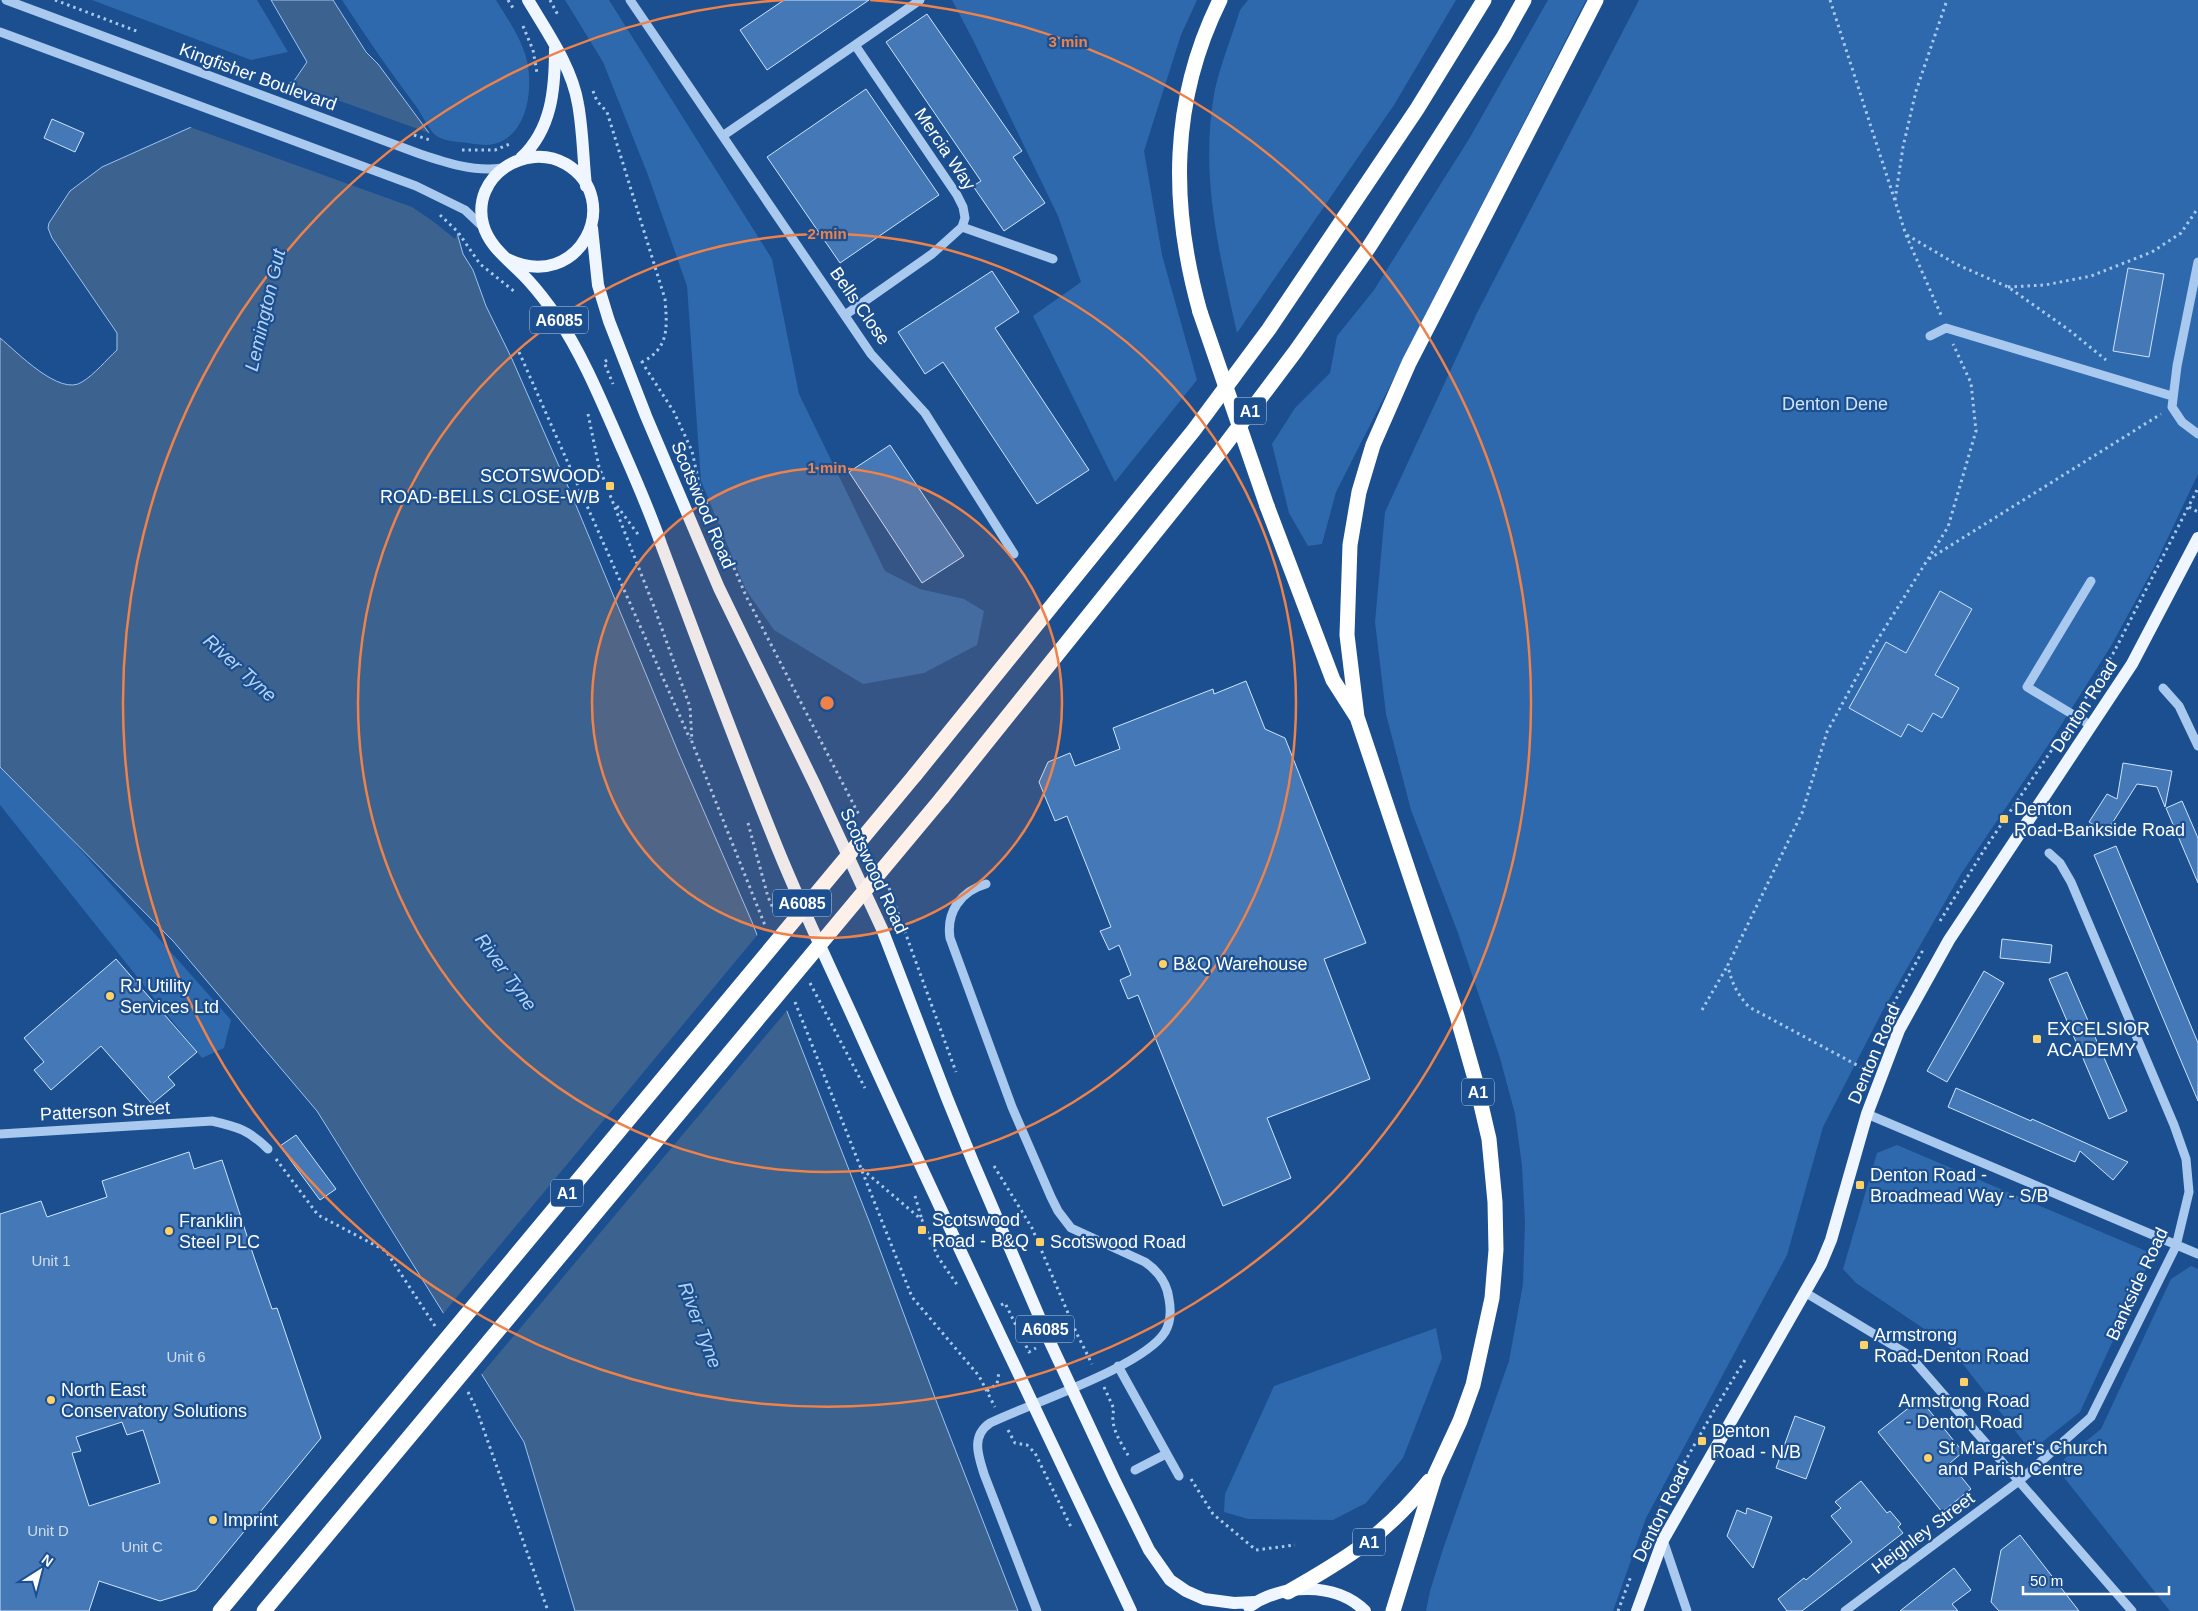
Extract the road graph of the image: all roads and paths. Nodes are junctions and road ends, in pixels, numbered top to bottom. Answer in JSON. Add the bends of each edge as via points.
{"nodes":[{"id":1,"x":6,"y":0,"type":"edge"},
{"id":2,"x":55,"y":0,"type":"edge"},
{"id":3,"x":508,"y":0,"type":"edge"},
{"id":4,"x":528,"y":0,"type":"edge"},
{"id":5,"x":630,"y":0,"type":"edge"},
{"id":6,"x":920,"y":0,"type":"edge"},
{"id":7,"x":1220,"y":0,"type":"edge"},
{"id":8,"x":1484,"y":0,"type":"edge"},
{"id":9,"x":1524,"y":0,"type":"edge"},
{"id":10,"x":1596,"y":0,"type":"edge"},
{"id":11,"x":1830,"y":0,"type":"edge"},
{"id":12,"x":1947,"y":0,"type":"edge"},
{"id":13,"x":514,"y":11,"type":"dead end"},
{"id":14,"x":518,"y":18,"type":"dead end"},
{"id":15,"x":0,"y":32,"type":"edge"},
{"id":16,"x":139,"y":32,"type":"dead end"},
{"id":17,"x":854,"y":45,"type":"junction"},
{"id":18,"x":555,"y":46,"type":"junction"},
{"id":19,"x":538,"y":79,"type":"dead end"},
{"id":20,"x":597,"y":101,"type":"dead end"},
{"id":21,"x":410,"y":133,"type":"dead end"},
{"id":22,"x":724,"y":135,"type":"junction"},
{"id":23,"x":437,"y":143,"type":"dead end"},
{"id":24,"x":512,"y":143,"type":"dead end"},
{"id":25,"x":456,"y":148,"type":"dead end"},
{"id":26,"x":522,"y":158,"type":"junction"},
{"id":27,"x":502,"y":168,"type":"junction"},
{"id":28,"x":586,"y":186,"type":"junction"},
{"id":29,"x":1895,"y":202,"type":"junction"},
{"id":30,"x":2198,"y":208,"type":"edge"},
{"id":31,"x":591,"y":224,"type":"junction"},
{"id":32,"x":962,"y":227,"type":"junction"},
{"id":33,"x":484,"y":228,"type":"junction"},
{"id":34,"x":458,"y":232,"type":"dead end"},
{"id":35,"x":1906,"y":235,"type":"junction"},
{"id":36,"x":507,"y":259,"type":"junction"},
{"id":37,"x":1053,"y":259,"type":"dead end"},
{"id":38,"x":2198,"y":262,"type":"edge"},
{"id":39,"x":2197,"y":278,"type":"edge"},
{"id":40,"x":2008,"y":287,"type":"junction"},
{"id":41,"x":518,"y":295,"type":"dead end"},
{"id":42,"x":845,"y":315,"type":"junction"},
{"id":43,"x":1946,"y":328,"type":"junction"},
{"id":44,"x":1930,"y":336,"type":"dead end"},
{"id":45,"x":519,"y":352,"type":"dead end"},
{"id":46,"x":638,"y":355,"type":"dead end"},
{"id":47,"x":2111,"y":365,"type":"dead end"},
{"id":48,"x":2172,"y":396,"type":"junction"},
{"id":49,"x":585,"y":406,"type":"dead end"},
{"id":50,"x":2172,"y":407,"type":"junction"},
{"id":51,"x":2198,"y":434,"type":"edge"},
{"id":52,"x":614,"y":501,"type":"dead end"},
{"id":53,"x":2189,"y":507,"type":"dead end"},
{"id":54,"x":2198,"y":512,"type":"edge"},
{"id":55,"x":2198,"y":538,"type":"edge"},
{"id":56,"x":1014,"y":554,"type":"dead end"},
{"id":57,"x":1927,"y":561,"type":"junction"},
{"id":58,"x":2091,"y":581,"type":"dead end"},
{"id":59,"x":2163,"y":688,"type":"dead end"},
{"id":60,"x":1357,"y":717,"type":"junction"},
{"id":61,"x":2092,"y":726,"type":"junction"},
{"id":62,"x":692,"y":742,"type":"dead end"},
{"id":63,"x":2198,"y":746,"type":"edge"},
{"id":64,"x":2049,"y":853,"type":"dead end"},
{"id":65,"x":986,"y":884,"type":"dead end"},
{"id":66,"x":1728,"y":964,"type":"junction"},
{"id":67,"x":1702,"y":1010,"type":"dead end"},
{"id":68,"x":1880,"y":1077,"type":"junction"},
{"id":69,"x":1867,"y":1114,"type":"junction"},
{"id":70,"x":0,"y":1134,"type":"edge"},
{"id":71,"x":268,"y":1149,"type":"dead end"},
{"id":72,"x":861,"y":1168,"type":"dead end"},
{"id":73,"x":2176,"y":1246,"type":"junction"},
{"id":74,"x":2198,"y":1254,"type":"edge"},
{"id":75,"x":1806,"y":1292,"type":"junction"},
{"id":76,"x":963,"y":1294,"type":"dead end"},
{"id":77,"x":988,"y":1311,"type":"junction"},
{"id":78,"x":1076,"y":1332,"type":"dead end"},
{"id":79,"x":1050,"y":1342,"type":"junction"},
{"id":80,"x":1118,"y":1366,"type":"junction"},
{"id":81,"x":998,"y":1367,"type":"dead end"},
{"id":82,"x":1071,"y":1388,"type":"junction"},
{"id":83,"x":987,"y":1391,"type":"dead end"},
{"id":84,"x":1032,"y":1405,"type":"junction"},
{"id":85,"x":1114,"y":1409,"type":"dead end"},
{"id":86,"x":1014,"y":1443,"type":"dead end"},
{"id":87,"x":1166,"y":1454,"type":"junction"},
{"id":88,"x":1135,"y":1470,"type":"joint"},
{"id":89,"x":1435,"y":1475,"type":"junction"},
{"id":90,"x":1179,"y":1476,"type":"joint"},
{"id":91,"x":2019,"y":1481,"type":"junction"},
{"id":92,"x":1073,"y":1531,"type":"dead end"},
{"id":93,"x":1663,"y":1540,"type":"junction"},
{"id":94,"x":1295,"y":1545,"type":"dead end"},
{"id":95,"x":1288,"y":1592,"type":"junction"},
{"id":96,"x":1255,"y":1602,"type":"junction"},
{"id":97,"x":220,"y":1611,"type":"edge"},
{"id":98,"x":264,"y":1611,"type":"edge"},
{"id":99,"x":1037,"y":1611,"type":"edge"},
{"id":100,"x":1131,"y":1611,"type":"edge"},
{"id":101,"x":1243,"y":1611,"type":"edge"},
{"id":102,"x":1365,"y":1611,"type":"edge"},
{"id":103,"x":1393,"y":1611,"type":"edge"},
{"id":104,"x":1637,"y":1611,"type":"edge"},
{"id":105,"x":1687,"y":1611,"type":"edge"},
{"id":106,"x":1845,"y":1611,"type":"edge"},
{"id":107,"x":2132,"y":1611,"type":"edge"}],
"edges":[{"from":1,"to":27,"type":"street","name":"Kingfisher Boulevard","via":[[420,154],[479,169]]},
{"from":2,"to":16,"type":"path"},
{"from":3,"to":13,"type":"path"},
{"from":4,"to":18,"type":"main road"},
{"from":5,"to":22,"type":"street","name":"Bells Close"},
{"from":6,"to":17,"type":"street"},
{"from":7,"to":60,"type":"highway","number":"A1","bridge":true,"via":[[1197,56],[1181,133],[1178,172],[1180,212],[1193,288],[1268,506],[1333,680]]},
{"from":8,"to":97,"type":"highway","number":"A1","bridge":true,"via":[[1406,126],[1269,329],[1194,430],[915,776]]},
{"from":9,"to":98,"type":"highway","number":"A1","bridge":true,"via":[[1369,247],[1219,453],[942,798]]},
{"from":10,"to":60,"type":"highway","number":"A1","via":[[1409,363],[1373,445],[1359,492],[1350,545],[1347,635]]},
{"from":11,"to":29,"type":"path"},
{"from":12,"to":29,"type":"path","via":[[1916,91]]},
{"from":14,"to":19,"type":"path","via":[[532,50]]},
{"from":15,"to":33,"type":"street","via":[[416,186],[466,210]]},
{"from":17,"to":22,"type":"street"},
{"from":17,"to":32,"type":"street","name":"Mercia Way","via":[[957,195],[964,207]]},
{"from":18,"to":26,"type":"main road","via":[[553,91],[545,128]]},
{"from":18,"to":28,"type":"main road","via":[[567,69],[578,104]]},
{"from":20,"to":46,"type":"path","via":[[607,112],[664,299],[666,321],[663,340],[656,355],[642,362]]},
{"from":21,"to":23,"type":"path"},
{"from":22,"to":42,"type":"street","name":"Bells Close"},
{"from":24,"to":25,"type":"path","via":[[485,151]]},
{"from":26,"to":27,"type":"main road"},
{"from":26,"to":28,"type":"main road","via":[[543,156],[559,161],[573,169]]},
{"from":27,"to":33,"type":"main road","via":[[486,189],[482,202]]},
{"from":28,"to":31,"type":"main road","via":[[592,204]]},
{"from":29,"to":35,"type":"path"},
{"from":30,"to":40,"type":"path","via":[[2182,233],[2152,252],[2091,276],[2045,285]]},
{"from":31,"to":36,"type":"main road","via":[[582,246],[554,265],[530,267]]},
{"from":31,"to":79,"type":"main road","name":"Scotswood Road","number":"A6085","via":[[598,285],[646,416],[719,588],[882,929],[947,1098]]},
{"from":32,"to":37,"type":"street"},
{"from":32,"to":42,"type":"street","via":[[932,254]]},
{"from":33,"to":36,"type":"main road","via":[[497,250]]},
{"from":34,"to":41,"type":"path","via":[[480,264]]},
{"from":35,"to":40,"type":"path","via":[[1956,264]]},
{"from":35,"to":43,"type":"path"},
{"from":36,"to":77,"type":"main road","number":"A6085","via":[[558,318],[597,390],[656,528],[778,850],[926,1181]]},
{"from":38,"to":39,"type":"street"},
{"from":39,"to":48,"type":"street"},
{"from":40,"to":47,"type":"path","via":[[2069,330]]},
{"from":42,"to":56,"type":"street","name":"Bells Close","via":[[872,354],[925,413]]},
{"from":43,"to":44,"type":"street"},
{"from":43,"to":48,"type":"street"},
{"from":43,"to":57,"type":"path","via":[[1971,383],[1976,431],[1948,527]]},
{"from":45,"to":62,"type":"path"},
{"from":48,"to":50,"type":"street"},
{"from":49,"to":52,"type":"path","via":[[599,467]]},
{"from":50,"to":51,"type":"street","via":[[2182,422]]},
{"from":50,"to":57,"type":"path"},
{"from":53,"to":54,"type":"path"},
{"from":55,"to":61,"type":"main road","name":"Denton Road","via":[[2132,664]]},
{"from":57,"to":66,"type":"path","via":[[1872,647],[1827,732],[1802,813]]},
{"from":58,"to":61,"type":"street","via":[[2027,687]]},
{"from":59,"to":63,"type":"street","via":[[2179,706]]},
{"from":60,"to":89,"type":"highway","number":"A1","via":[[1467,1052],[1488,1139],[1495,1202],[1493,1288],[1483,1341],[1460,1421]]},
{"from":61,"to":68,"type":"main road","name":"Denton Road","via":[[1949,940],[1899,1030]]},
{"from":64,"to":73,"type":"street","name":"Bankside Road","via":[[2060,863],[2071,882],[2186,1159],[2188,1192]]},
{"from":65,"to":80,"type":"street","via":[[963,895],[954,907],[948,926],[950,938],[1012,1107],[1051,1197],[1071,1228],[1145,1262],[1163,1279],[1168,1292],[1170,1314],[1165,1332],[1152,1346]]},
{"from":66,"to":67,"type":"path"},
{"from":66,"to":68,"type":"path","via":[[1738,994],[1749,1007]]},
{"from":68,"to":69,"type":"main road","name":"Denton Road"},
{"from":69,"to":73,"type":"street"},
{"from":69,"to":75,"type":"main road","name":"Denton Road","via":[[1831,1240]]},
{"from":70,"to":71,"type":"street","name":"Patterson Street","via":[[212,1121],[253,1135]]},
{"from":72,"to":76,"type":"path","via":[[922,1220],[938,1258]]},
{"from":73,"to":74,"type":"street"},
{"from":73,"to":91,"type":"street","name":"Bankside Road","via":[[2091,1417]]},
{"from":75,"to":91,"type":"street","via":[[1909,1355]]},
{"from":75,"to":93,"type":"main road","name":"Denton Road"},
{"from":77,"to":79,"type":"path","via":[[1005,1303],[1028,1352]]},
{"from":77,"to":84,"type":"main road","number":"A6085"},
{"from":78,"to":79,"type":"path"},
{"from":79,"to":82,"type":"main road","name":"Scotswood Road","number":"A6085"},
{"from":80,"to":82,"type":"street"},
{"from":80,"to":87,"type":"street"},
{"from":81,"to":83,"type":"path","via":[[997,1384]]},
{"from":82,"to":84,"type":"street"},
{"from":82,"to":96,"type":"main road","name":"Scotswood Road","number":"A6085","via":[[1149,1550],[1170,1580],[1204,1599]]},
{"from":84,"to":99,"type":"street","via":[[985,1427],[980,1431],[977,1442],[984,1474]]},
{"from":84,"to":100,"type":"main road","number":"A6085"},
{"from":85,"to":88,"type":"path","via":[[1114,1428]]},
{"from":86,"to":92,"type":"path","via":[[1027,1445],[1035,1452]]},
{"from":87,"to":88,"type":"street"},
{"from":87,"to":90,"type":"street"},
{"from":89,"to":95,"type":"highway","number":"A1","via":[[1376,1537]]},
{"from":89,"to":103,"type":"highway","number":"A1"},
{"from":90,"to":94,"type":"path","via":[[1192,1479],[1213,1514],[1256,1550]]},
{"from":91,"to":106,"type":"street","name":"Heighley Street"},
{"from":91,"to":107,"type":"street"},
{"from":93,"to":104,"type":"main road","name":"Denton Road"},
{"from":93,"to":105,"type":"street"},
{"from":95,"to":96,"type":"main road"},
{"from":95,"to":102,"type":"main road","via":[[1310,1589],[1337,1592]]},
{"from":96,"to":101,"type":"main road"}]}
